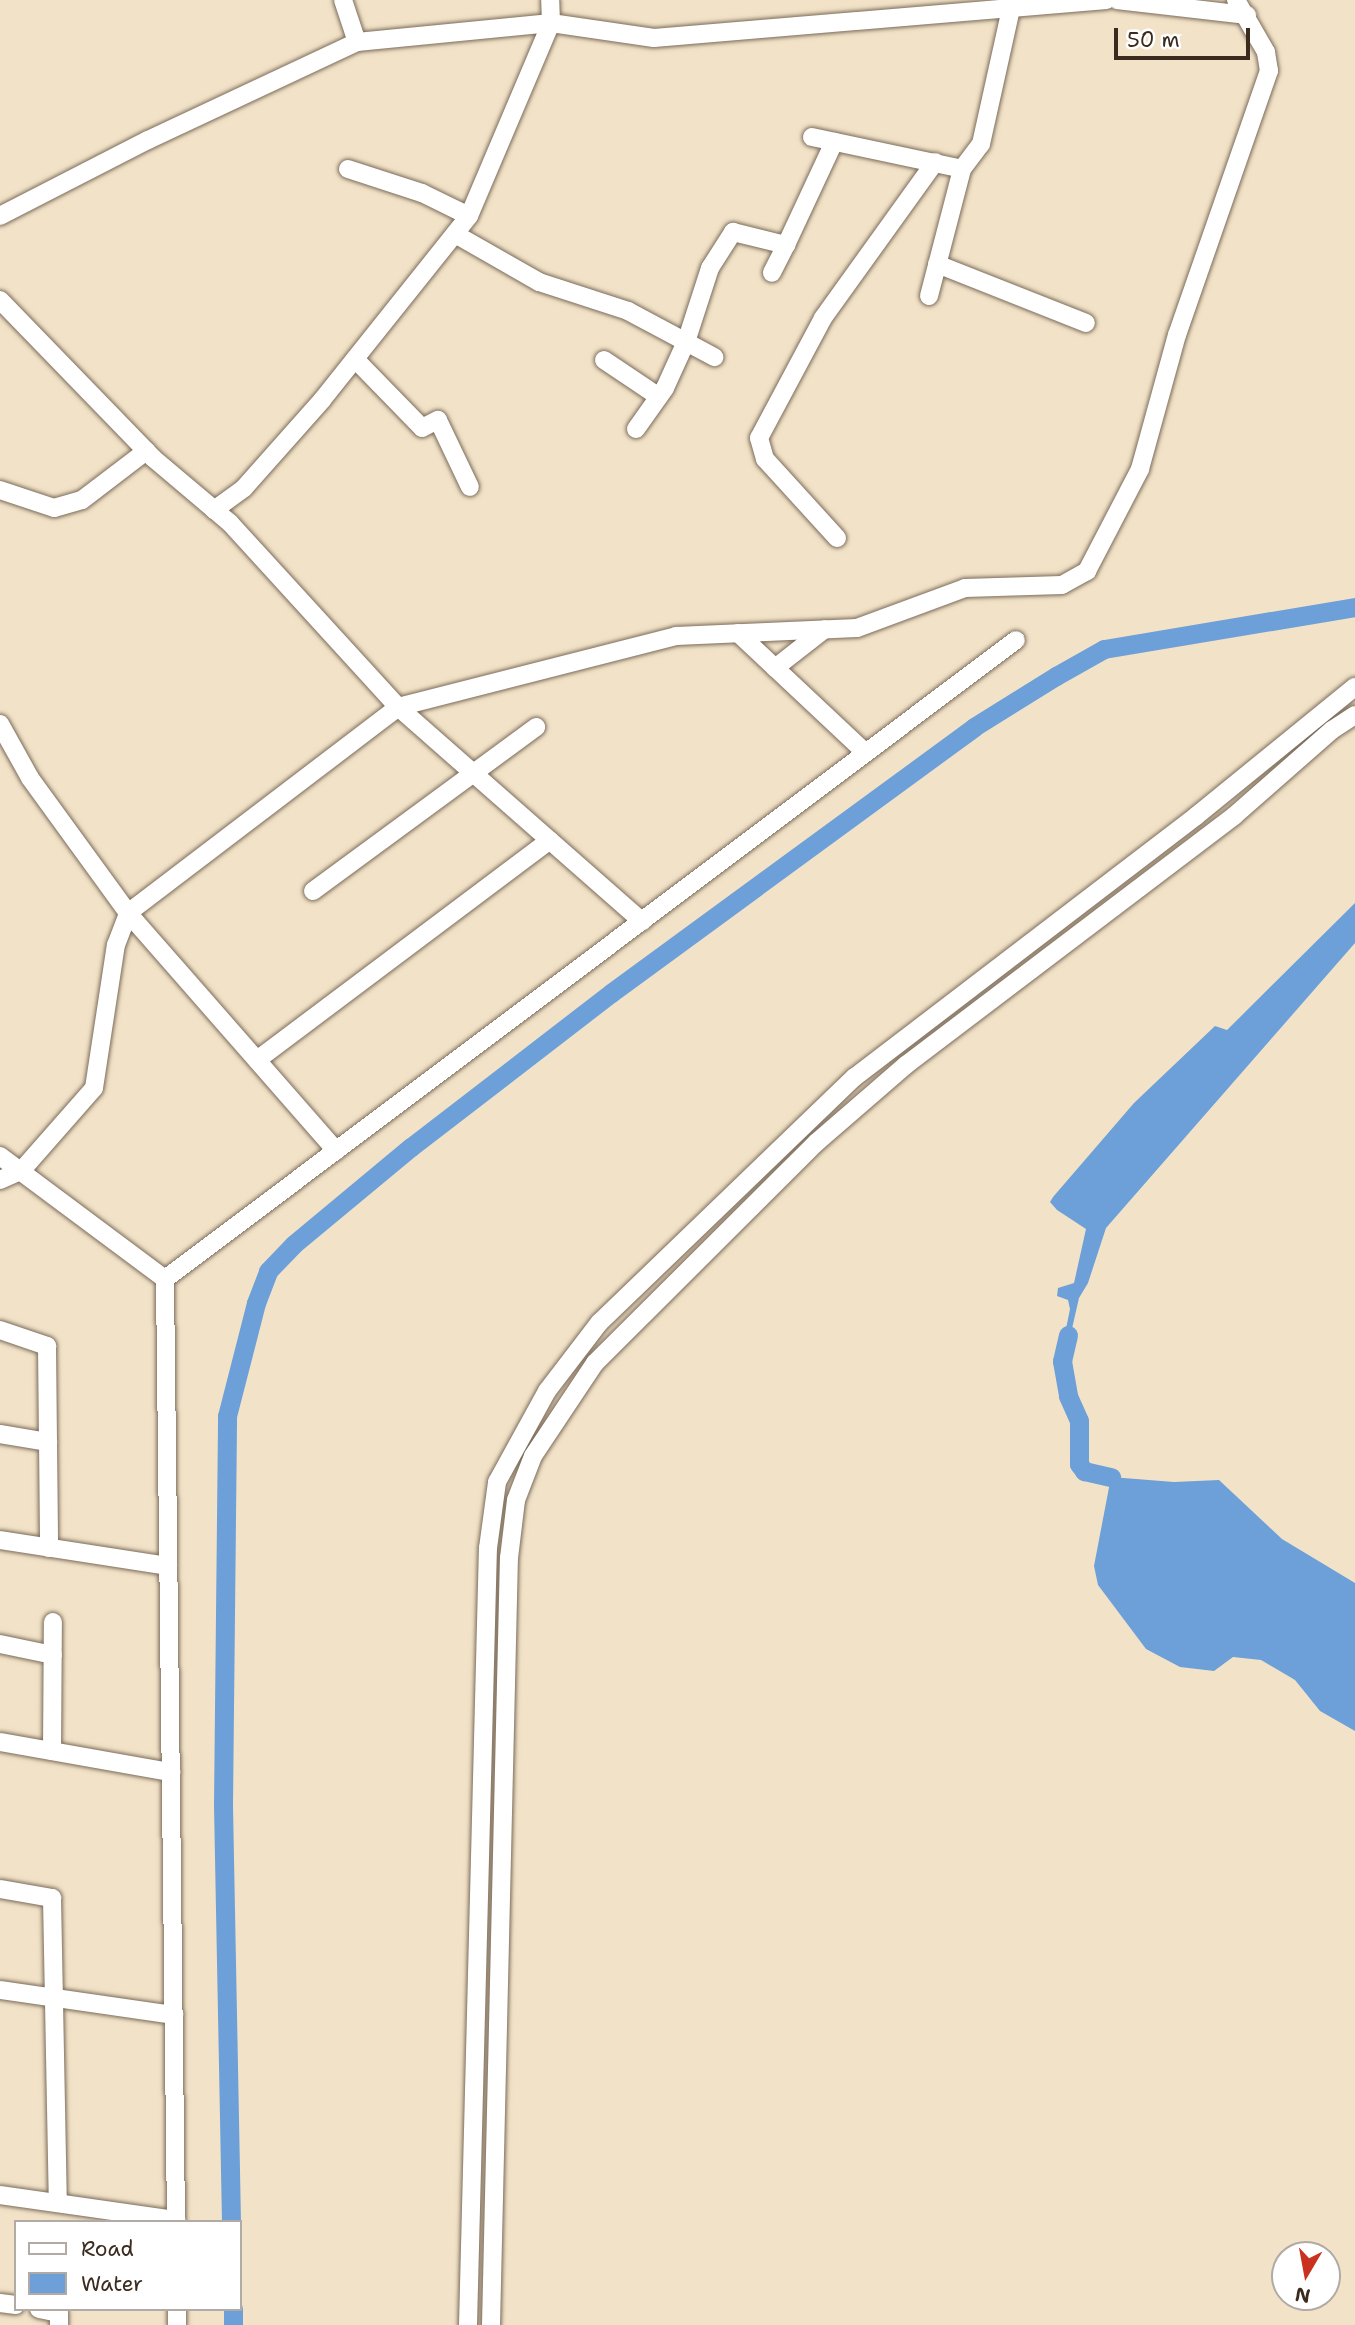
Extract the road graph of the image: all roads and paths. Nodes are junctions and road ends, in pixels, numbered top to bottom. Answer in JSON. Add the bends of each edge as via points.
{"nodes":[{"id":1,"x":344,"y":0,"type":"edge"},
{"id":2,"x":550,"y":0,"type":"edge"},
{"id":3,"x":1106,"y":0,"type":"edge"},
{"id":4,"x":1117,"y":0,"type":"edge"},
{"id":5,"x":1236,"y":0,"type":"edge"},
{"id":6,"x":1013,"y":4,"type":"edge"},
{"id":7,"x":1247,"y":15,"type":"junction"},
{"id":8,"x":551,"y":23,"type":"junction"},
{"id":9,"x":357,"y":42,"type":"junction"},
{"id":10,"x":812,"y":137,"type":"dead end"},
{"id":11,"x":834,"y":142,"type":"junction"},
{"id":12,"x":934,"y":162,"type":"junction"},
{"id":13,"x":348,"y":169,"type":"dead end"},
{"id":14,"x":962,"y":169,"type":"junction"},
{"id":15,"x":0,"y":216,"type":"edge"},
{"id":16,"x":470,"y":216,"type":"junction"},
{"id":17,"x":455,"y":234,"type":"junction"},
{"id":18,"x":786,"y":245,"type":"junction"},
{"id":19,"x":937,"y":264,"type":"junction"},
{"id":20,"x":772,"y":273,"type":"dead end"},
{"id":21,"x":929,"y":296,"type":"dead end"},
{"id":22,"x":0,"y":300,"type":"edge"},
{"id":23,"x":1086,"y":323,"type":"dead end"},
{"id":24,"x":686,"y":342,"type":"junction"},
{"id":25,"x":714,"y":357,"type":"dead end"},
{"id":26,"x":355,"y":359,"type":"junction"},
{"id":27,"x":604,"y":360,"type":"dead end"},
{"id":28,"x":659,"y":397,"type":"junction"},
{"id":29,"x":636,"y":429,"type":"dead end"},
{"id":30,"x":146,"y":451,"type":"junction"},
{"id":31,"x":470,"y":487,"type":"dead end"},
{"id":32,"x":0,"y":489,"type":"edge"},
{"id":33,"x":214,"y":510,"type":"junction"},
{"id":34,"x":837,"y":538,"type":"dead end"},
{"id":35,"x":825,"y":629,"type":"junction"},
{"id":36,"x":738,"y":633,"type":"junction"},
{"id":37,"x":1016,"y":640,"type":"dead end"},
{"id":38,"x":775,"y":668,"type":"junction"},
{"id":39,"x":1355,"y":687,"type":"edge"},
{"id":40,"x":398,"y":707,"type":"junction"},
{"id":41,"x":1355,"y":715,"type":"edge"},
{"id":42,"x":0,"y":723,"type":"edge"},
{"id":43,"x":536,"y":727,"type":"dead end"},
{"id":44,"x":866,"y":753,"type":"junction"},
{"id":45,"x":473,"y":773,"type":"junction"},
{"id":46,"x":550,"y":840,"type":"junction"},
{"id":47,"x":1136,"y":861,"type":"junction"},
{"id":48,"x":1151,"y":878,"type":"junction"},
{"id":49,"x":313,"y":891,"type":"dead end"},
{"id":50,"x":128,"y":913,"type":"junction"},
{"id":51,"x":642,"y":921,"type":"junction"},
{"id":52,"x":257,"y":1060,"type":"junction"},
{"id":53,"x":790,"y":1138,"type":"junction"},
{"id":54,"x":336,"y":1151,"type":"junction"},
{"id":55,"x":806,"y":1153,"type":"junction"},
{"id":56,"x":0,"y":1156,"type":"edge"},
{"id":57,"x":22,"y":1170,"type":"junction"},
{"id":58,"x":0,"y":1180,"type":"edge"},
{"id":59,"x":165,"y":1279,"type":"junction"},
{"id":60,"x":0,"y":1330,"type":"edge"},
{"id":61,"x":0,"y":1434,"type":"edge"},
{"id":62,"x":48,"y":1442,"type":"junction"},
{"id":63,"x":0,"y":1540,"type":"edge"},
{"id":64,"x":49,"y":1548,"type":"junction"},
{"id":65,"x":169,"y":1566,"type":"junction"},
{"id":66,"x":486,"y":1613,"type":"junction"},
{"id":67,"x":507,"y":1615,"type":"junction"},
{"id":68,"x":53,"y":1622,"type":"dead end"},
{"id":69,"x":0,"y":1644,"type":"edge"},
{"id":70,"x":53,"y":1654,"type":"junction"},
{"id":71,"x":0,"y":1742,"type":"edge"},
{"id":72,"x":52,"y":1751,"type":"junction"},
{"id":73,"x":171,"y":1772,"type":"junction"},
{"id":74,"x":0,"y":1889,"type":"edge"},
{"id":75,"x":0,"y":1990,"type":"edge"},
{"id":76,"x":54,"y":1998,"type":"junction"},
{"id":77,"x":174,"y":2015,"type":"junction"},
{"id":78,"x":0,"y":2195,"type":"edge"},
{"id":79,"x":58,"y":2203,"type":"junction"},
{"id":80,"x":471,"y":2212,"type":"junction"},
{"id":81,"x":494,"y":2212,"type":"junction"},
{"id":82,"x":169,"y":2220,"type":"edge"},
{"id":83,"x":176,"y":2220,"type":"edge"},
{"id":84,"x":49,"y":2311,"type":"edge"},
{"id":85,"x":59,"y":2325,"type":"edge"},
{"id":86,"x":468,"y":2325,"type":"edge"},
{"id":87,"x":491,"y":2325,"type":"edge"}],
"edges":[{"from":1,"to":9,"type":"street"},
{"from":2,"to":8,"type":"street"},
{"from":3,"to":6,"type":"street"},
{"from":4,"to":7,"type":"street"},
{"from":5,"to":7,"type":"street"},
{"from":6,"to":8,"type":"street","via":[[654,38]]},
{"from":6,"to":14,"type":"street","via":[[981,144]]},
{"from":7,"to":35,"type":"street","via":[[1266,52],[1269,71],[1177,335],[1140,469],[1087,571],[1062,585],[965,588],[857,628]]},
{"from":8,"to":9,"type":"street"},
{"from":8,"to":16,"type":"street"},
{"from":9,"to":15,"type":"street"},
{"from":10,"to":11,"type":"street"},
{"from":11,"to":12,"type":"street"},
{"from":11,"to":18,"type":"street"},
{"from":12,"to":14,"type":"street"},
{"from":12,"to":34,"type":"street","via":[[824,318],[759,438],[765,459]]},
{"from":13,"to":16,"type":"street","via":[[422,193]]},
{"from":14,"to":19,"type":"street"},
{"from":16,"to":17,"type":"street"},
{"from":17,"to":24,"type":"street","via":[[539,282],[628,311]]},
{"from":17,"to":26,"type":"street"},
{"from":18,"to":20,"type":"street"},
{"from":18,"to":24,"type":"street","via":[[733,232],[710,268]]},
{"from":19,"to":21,"type":"street"},
{"from":19,"to":23,"type":"street"},
{"from":22,"to":30,"type":"street"},
{"from":24,"to":25,"type":"street"},
{"from":24,"to":28,"type":"street"},
{"from":26,"to":31,"type":"street","via":[[422,428],[438,420]]},
{"from":26,"to":33,"type":"street","via":[[244,488]]},
{"from":27,"to":28,"type":"street"},
{"from":28,"to":29,"type":"street"},
{"from":30,"to":32,"type":"street","via":[[82,500],[54,508]]},
{"from":30,"to":33,"type":"street"},
{"from":33,"to":40,"type":"street"},
{"from":35,"to":36,"type":"street"},
{"from":35,"to":38,"type":"street"},
{"from":36,"to":38,"type":"street"},
{"from":36,"to":40,"type":"street","via":[[676,636]]},
{"from":37,"to":44,"type":"street"},
{"from":38,"to":44,"type":"street"},
{"from":39,"to":47,"type":"street"},
{"from":40,"to":45,"type":"street"},
{"from":40,"to":50,"type":"street"},
{"from":41,"to":48,"type":"street"},
{"from":42,"to":50,"type":"street","via":[[30,778]]},
{"from":43,"to":45,"type":"street"},
{"from":44,"to":51,"type":"street"},
{"from":45,"to":46,"type":"street"},
{"from":45,"to":49,"type":"street"},
{"from":46,"to":51,"type":"street"},
{"from":46,"to":52,"type":"street"},
{"from":47,"to":48,"type":"street"},
{"from":47,"to":53,"type":"street","via":[[855,1077]]},
{"from":48,"to":55,"type":"street","via":[[906,1065]]},
{"from":50,"to":52,"type":"street"},
{"from":50,"to":57,"type":"street","via":[[116,945],[94,1088]]},
{"from":51,"to":54,"type":"street"},
{"from":52,"to":54,"type":"street"},
{"from":53,"to":55,"type":"street"},
{"from":53,"to":66,"type":"street","via":[[599,1323],[547,1391],[497,1482]]},
{"from":54,"to":59,"type":"street"},
{"from":55,"to":67,"type":"street","via":[[595,1363],[533,1456],[516,1500]]},
{"from":56,"to":57,"type":"street"},
{"from":57,"to":58,"type":"street"},
{"from":57,"to":59,"type":"street"},
{"from":59,"to":65,"type":"street"},
{"from":60,"to":62,"type":"street","via":[[47,1346]]},
{"from":61,"to":62,"type":"street"},
{"from":62,"to":64,"type":"street"},
{"from":63,"to":64,"type":"street"},
{"from":64,"to":65,"type":"street"},
{"from":65,"to":73,"type":"street"},
{"from":66,"to":67,"type":"street"},
{"from":66,"to":80,"type":"street"},
{"from":67,"to":81,"type":"street"},
{"from":68,"to":70,"type":"street"},
{"from":69,"to":70,"type":"street"},
{"from":70,"to":72,"type":"street"},
{"from":71,"to":72,"type":"street"},
{"from":72,"to":73,"type":"street"},
{"from":73,"to":77,"type":"street"},
{"from":74,"to":76,"type":"street","via":[[52,1898]]},
{"from":75,"to":76,"type":"street"},
{"from":76,"to":77,"type":"street"},
{"from":76,"to":79,"type":"street"},
{"from":77,"to":83,"type":"street"},
{"from":78,"to":79,"type":"street"},
{"from":79,"to":82,"type":"street"},
{"from":80,"to":81,"type":"street"},
{"from":80,"to":86,"type":"street"},
{"from":81,"to":87,"type":"street"},
{"from":84,"to":85,"type":"street","via":[[59,2313]]}]}
